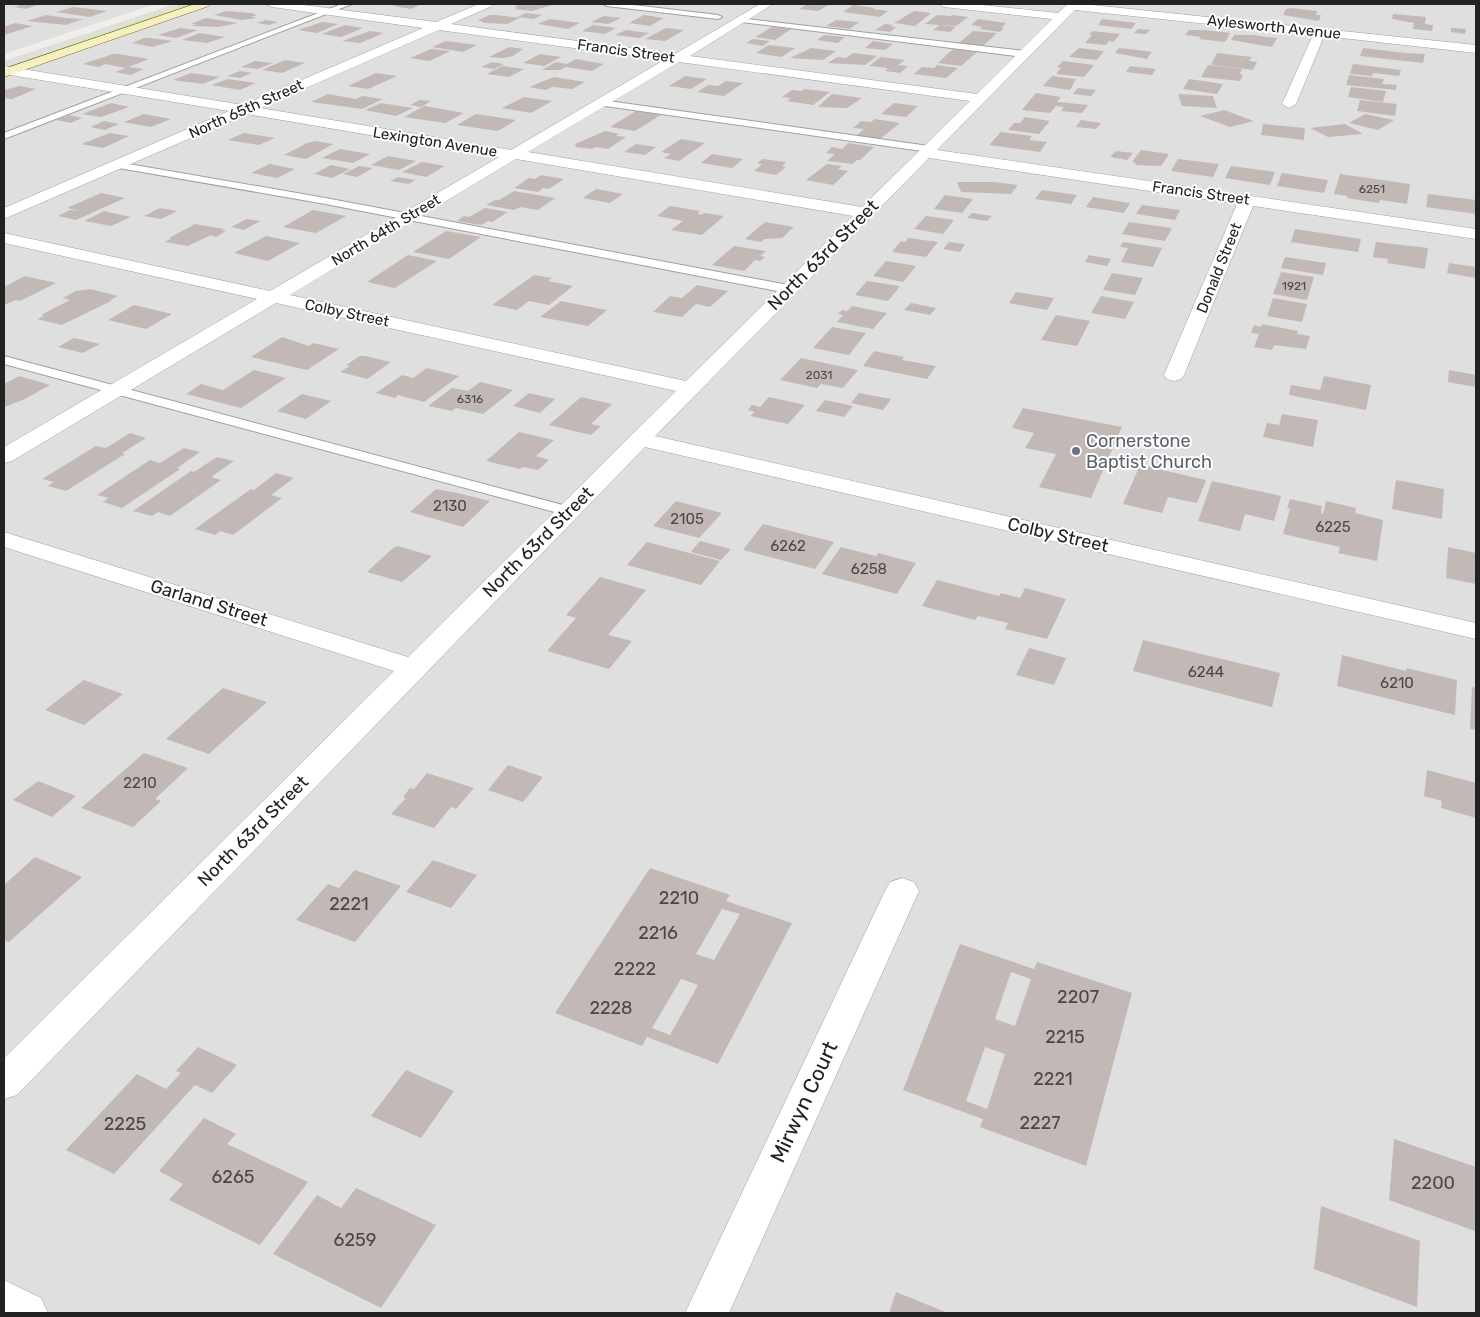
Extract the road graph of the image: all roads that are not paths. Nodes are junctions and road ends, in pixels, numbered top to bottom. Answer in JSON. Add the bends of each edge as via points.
{"nodes":[{"id":1,"x":181,"y":4,"type":"edge"},
{"id":2,"x":205,"y":4,"type":"edge"},
{"id":3,"x":272,"y":4,"type":"edge"},
{"id":4,"x":348,"y":4,"type":"edge"},
{"id":5,"x":488,"y":4,"type":"edge"},
{"id":6,"x":608,"y":4,"type":"edge"},
{"id":7,"x":768,"y":4,"type":"edge"},
{"id":8,"x":944,"y":4,"type":"edge"},
{"id":9,"x":1069,"y":9,"type":"edge"},
{"id":10,"x":328,"y":11,"type":"junction"},
{"id":11,"x":718,"y":17,"type":"dead end"},
{"id":12,"x":741,"y":20,"type":"junction"},
{"id":13,"x":437,"y":26,"type":"junction"},
{"id":14,"x":1320,"y":32,"type":"junction"},
{"id":15,"x":1476,"y":49,"type":"edge"},
{"id":16,"x":1024,"y":54,"type":"junction"},
{"id":17,"x":676,"y":58,"type":"junction"},
{"id":18,"x":5,"y":69,"type":"edge"},
{"id":19,"x":123,"y":90,"type":"junction"},
{"id":20,"x":980,"y":98,"type":"junction"},
{"id":21,"x":601,"y":103,"type":"junction"},
{"id":22,"x":1289,"y":104,"type":"dead end"},
{"id":23,"x":244,"y":110,"type":"junction"},
{"id":24,"x":4,"y":136,"type":"edge"},
{"id":25,"x":927,"y":151,"type":"junction"},
{"id":26,"x":513,"y":154,"type":"junction"},
{"id":27,"x":117,"y":165,"type":"junction"},
{"id":28,"x":1247,"y":200,"type":"junction"},
{"id":29,"x":866,"y":213,"type":"junction"},
{"id":30,"x":4,"y":214,"type":"edge"},
{"id":31,"x":406,"y":217,"type":"junction"},
{"id":32,"x":1476,"y":234,"type":"edge"},
{"id":33,"x":4,"y":238,"type":"edge"},
{"id":34,"x":788,"y":289,"type":"junction"},
{"id":35,"x":274,"y":296,"type":"junction"},
{"id":36,"x":4,"y":360,"type":"edge"},
{"id":37,"x":1174,"y":375,"type":"dead end"},
{"id":38,"x":691,"y":388,"type":"junction"},
{"id":39,"x":115,"y":390,"type":"junction"},
{"id":40,"x":640,"y":439,"type":"junction"},
{"id":41,"x":4,"y":456,"type":"edge"},
{"id":42,"x":568,"y":511,"type":"junction"},
{"id":43,"x":4,"y":538,"type":"edge"},
{"id":44,"x":1476,"y":631,"type":"edge"},
{"id":45,"x":414,"y":668,"type":"junction"},
{"id":46,"x":902,"y":891,"type":"dead end"},
{"id":47,"x":4,"y":1083,"type":"edge"},
{"id":48,"x":4,"y":1301,"type":"edge"},
{"id":49,"x":26,"y":1313,"type":"edge"},
{"id":50,"x":707,"y":1313,"type":"edge"}],
"edges":[{"from":1,"to":18,"type":"main road"},
{"from":2,"to":18,"type":"main road"},
{"from":3,"to":10,"type":"street","name":"Francis Street"},
{"from":4,"to":10,"type":"lane"},
{"from":5,"to":13,"type":"street","name":"North 65th Street"},
{"from":6,"to":11,"type":"lane"},
{"from":7,"to":12,"type":"street","name":"North 64th Street"},
{"from":8,"to":9,"type":"street","name":"Aylesworth Avenue"},
{"from":9,"to":14,"type":"street","name":"Aylesworth Avenue"},
{"from":9,"to":16,"type":"street","name":"North 63rd Street"},
{"from":10,"to":13,"type":"street","name":"Francis Street"},
{"from":10,"to":19,"type":"lane"},
{"from":12,"to":16,"type":"lane"},
{"from":12,"to":17,"type":"street","name":"North 64th Street"},
{"from":13,"to":17,"type":"street","name":"Francis Street"},
{"from":13,"to":23,"type":"street","name":"North 65th Street"},
{"from":14,"to":15,"type":"street","name":"Aylesworth Avenue"},
{"from":14,"to":22,"type":"street"},
{"from":16,"to":20,"type":"street","name":"North 63rd Street"},
{"from":17,"to":20,"type":"street","name":"Francis Street"},
{"from":17,"to":21,"type":"street","name":"North 64th Street"},
{"from":18,"to":19,"type":"street","name":"Lexington Avenue"},
{"from":19,"to":23,"type":"street","name":"Lexington Avenue"},
{"from":19,"to":24,"type":"lane"},
{"from":20,"to":25,"type":"street","name":"North 63rd Street"},
{"from":21,"to":25,"type":"lane"},
{"from":21,"to":26,"type":"street","name":"North 64th Street"},
{"from":23,"to":26,"type":"street","name":"Lexington Avenue"},
{"from":23,"to":27,"type":"street","name":"North 65th Street"},
{"from":25,"to":28,"type":"street","name":"Francis Street"},
{"from":25,"to":29,"type":"street","name":"North 63rd Street"},
{"from":26,"to":29,"type":"street","name":"Lexington Avenue"},
{"from":26,"to":31,"type":"street","name":"North 64th Street"},
{"from":27,"to":30,"type":"street","name":"North 65th Street"},
{"from":27,"to":31,"type":"lane"},
{"from":28,"to":32,"type":"street","name":"Francis Street"},
{"from":28,"to":37,"type":"street","name":"Donald Street"},
{"from":29,"to":34,"type":"street","name":"North 63rd Street"},
{"from":31,"to":34,"type":"lane"},
{"from":31,"to":35,"type":"street","name":"North 64th Street"},
{"from":33,"to":35,"type":"street","name":"Colby Street"},
{"from":34,"to":38,"type":"street","name":"North 63rd Street"},
{"from":35,"to":38,"type":"street","name":"Colby Street"},
{"from":35,"to":39,"type":"street","name":"North 64th Street"},
{"from":36,"to":39,"type":"lane"},
{"from":38,"to":40,"type":"street","name":"North 63rd Street"},
{"from":39,"to":41,"type":"street","name":"North 64th Street"},
{"from":39,"to":42,"type":"lane"},
{"from":40,"to":42,"type":"street","name":"North 63rd Street"},
{"from":40,"to":44,"type":"street","name":"Colby Street"},
{"from":42,"to":45,"type":"street","name":"North 63rd Street"},
{"from":43,"to":45,"type":"street","name":"Garland Street"},
{"from":45,"to":47,"type":"street","name":"North 63rd Street"},
{"from":46,"to":50,"type":"street","name":"Mirwyn Court"},
{"from":48,"to":49,"type":"street"}]}
